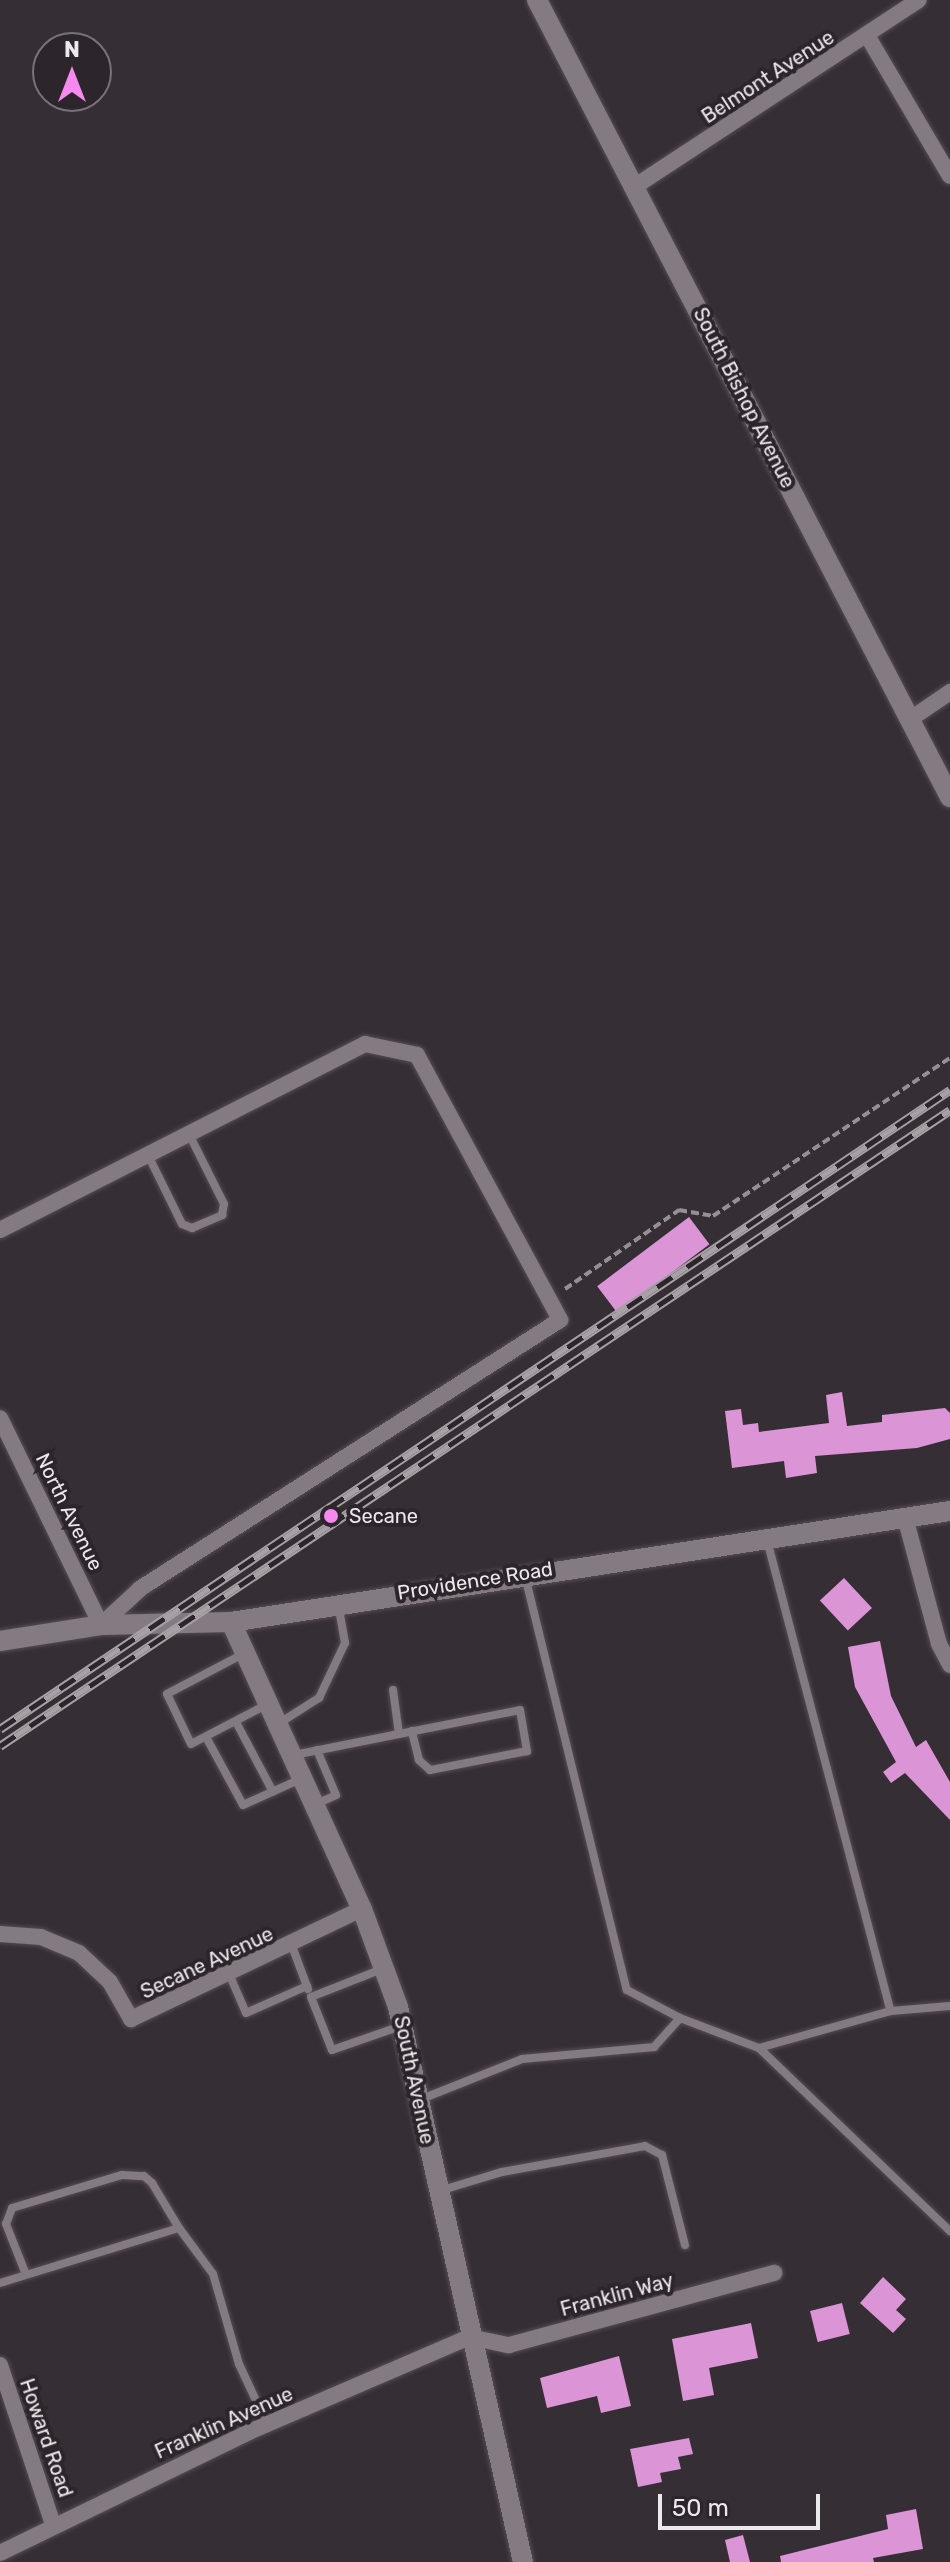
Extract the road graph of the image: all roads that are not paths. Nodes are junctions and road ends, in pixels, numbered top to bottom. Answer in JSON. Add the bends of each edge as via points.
{"nodes":[{"id":1,"x":537,"y":0,"type":"edge"},
{"id":2,"x":919,"y":0,"type":"edge"},
{"id":3,"x":868,"y":37,"type":"junction"},
{"id":4,"x":950,"y":176,"type":"edge"},
{"id":5,"x":637,"y":185,"type":"junction"},
{"id":6,"x":950,"y":692,"type":"edge"},
{"id":7,"x":909,"y":720,"type":"junction"},
{"id":8,"x":950,"y":797,"type":"edge"},
{"id":9,"x":189,"y":1134,"type":"junction"},
{"id":10,"x":148,"y":1155,"type":"junction"},
{"id":11,"x":0,"y":1230,"type":"edge"},
{"id":12,"x":0,"y":1418,"type":"edge"},
{"id":13,"x":950,"y":1511,"type":"edge"},
{"id":14,"x":905,"y":1517,"type":"junction"},
{"id":15,"x":767,"y":1537,"type":"junction"},
{"id":16,"x":524,"y":1573,"type":"junction"},
{"id":17,"x":338,"y":1603,"type":"junction"},
{"id":18,"x":231,"y":1622,"type":"junction"},
{"id":19,"x":101,"y":1625,"type":"junction"},
{"id":20,"x":0,"y":1641,"type":"edge"},
{"id":21,"x":246,"y":1653,"type":"junction"},
{"id":22,"x":950,"y":1665,"type":"edge"},
{"id":23,"x":393,"y":1690,"type":"dead end"},
{"id":24,"x":269,"y":1703,"type":"junction"},
{"id":25,"x":236,"y":1722,"type":"junction"},
{"id":26,"x":278,"y":1724,"type":"junction"},
{"id":27,"x":412,"y":1731,"type":"junction"},
{"id":28,"x":399,"y":1734,"type":"junction"},
{"id":29,"x":206,"y":1737,"type":"junction"},
{"id":30,"x":317,"y":1750,"type":"junction"},
{"id":31,"x":293,"y":1755,"type":"junction"},
{"id":32,"x":304,"y":1778,"type":"junction"},
{"id":33,"x":273,"y":1792,"type":"junction"},
{"id":34,"x":316,"y":1804,"type":"junction"},
{"id":35,"x":362,"y":1909,"type":"junction"},
{"id":36,"x":0,"y":1934,"type":"edge"},
{"id":37,"x":292,"y":1946,"type":"junction"},
{"id":38,"x":384,"y":1968,"type":"junction"},
{"id":39,"x":230,"y":1976,"type":"junction"},
{"id":40,"x":307,"y":1986,"type":"junction"},
{"id":41,"x":311,"y":1997,"type":"junction"},
{"id":42,"x":950,"y":2006,"type":"edge"},
{"id":43,"x":891,"y":2011,"type":"junction"},
{"id":44,"x":680,"y":2018,"type":"junction"},
{"id":45,"x":402,"y":2026,"type":"junction"},
{"id":46,"x":759,"y":2048,"type":"junction"},
{"id":47,"x":418,"y":2101,"type":"junction"},
{"id":48,"x":438,"y":2191,"type":"junction"},
{"id":49,"x":179,"y":2228,"type":"junction"},
{"id":50,"x":950,"y":2231,"type":"edge"},
{"id":51,"x":685,"y":2245,"type":"dead end"},
{"id":52,"x":25,"y":2272,"type":"junction"},
{"id":53,"x":774,"y":2273,"type":"dead end"},
{"id":54,"x":0,"y":2283,"type":"edge"},
{"id":55,"x":470,"y":2337,"type":"junction"},
{"id":56,"x":0,"y":2365,"type":"edge"},
{"id":57,"x":267,"y":2424,"type":"junction"},
{"id":58,"x":53,"y":2524,"type":"junction"},
{"id":59,"x":0,"y":2553,"type":"edge"},
{"id":60,"x":523,"y":2562,"type":"edge"}],
"edges":[{"from":1,"to":5,"type":"street","name":"South Bishop Avenue"},
{"from":2,"to":3,"type":"street","name":"Belmont Avenue"},
{"from":3,"to":4,"type":"street"},
{"from":3,"to":5,"type":"street","name":"Belmont Avenue"},
{"from":5,"to":7,"type":"street","name":"South Bishop Avenue"},
{"from":6,"to":7,"type":"street"},
{"from":7,"to":8,"type":"street","name":"South Bishop Avenue"},
{"from":9,"to":10,"type":"street"},
{"from":9,"to":10,"type":"lane","via":[[224,1204],[222,1215],[192,1228],[182,1224]]},
{"from":9,"to":19,"type":"street","via":[[365,1044],[417,1055],[560,1320],[140,1589]]},
{"from":10,"to":11,"type":"street"},
{"from":12,"to":19,"type":"street","name":"North Avenue"},
{"from":13,"to":14,"type":"street","name":"Providence Road"},
{"from":14,"to":15,"type":"street","name":"Providence Road"},
{"from":14,"to":22,"type":"street","via":[[939,1644]]},
{"from":15,"to":16,"type":"street","name":"Providence Road"},
{"from":15,"to":43,"type":"lane"},
{"from":16,"to":17,"type":"street","name":"Providence Road"},
{"from":16,"to":44,"type":"lane","via":[[627,1990]]},
{"from":17,"to":18,"type":"street","name":"Providence Road"},
{"from":17,"to":26,"type":"lane","via":[[345,1643],[325,1687],[314,1706]]},
{"from":18,"to":19,"type":"street","name":"Providence Road"},
{"from":18,"to":21,"type":"street","name":"South Avenue"},
{"from":19,"to":20,"type":"street","name":"Providence Road"},
{"from":21,"to":24,"type":"street","name":"South Avenue"},
{"from":21,"to":29,"type":"lane","via":[[167,1694],[191,1744]]},
{"from":23,"to":28,"type":"lane"},
{"from":24,"to":25,"type":"lane"},
{"from":24,"to":26,"type":"street","name":"South Avenue"},
{"from":25,"to":29,"type":"lane"},
{"from":25,"to":33,"type":"lane"},
{"from":26,"to":31,"type":"street","name":"South Avenue"},
{"from":27,"to":27,"type":"lane","via":[[520,1710],[527,1751],[430,1770],[419,1760]]},
{"from":27,"to":28,"type":"lane"},
{"from":28,"to":30,"type":"lane"},
{"from":29,"to":33,"type":"lane","via":[[243,1805]]},
{"from":30,"to":31,"type":"lane"},
{"from":30,"to":34,"type":"lane","via":[[336,1795]]},
{"from":31,"to":32,"type":"street","name":"South Avenue"},
{"from":32,"to":33,"type":"lane"},
{"from":32,"to":34,"type":"street","name":"South Avenue"},
{"from":34,"to":35,"type":"street","name":"South Avenue"},
{"from":35,"to":37,"type":"street","name":"Secane Avenue"},
{"from":35,"to":38,"type":"street","name":"South Avenue"},
{"from":36,"to":39,"type":"street","name":"Secane Avenue","via":[[50,1939],[79,1953],[110,1982],[131,2019]]},
{"from":37,"to":39,"type":"street","name":"Secane Avenue"},
{"from":37,"to":40,"type":"lane"},
{"from":38,"to":41,"type":"lane"},
{"from":38,"to":45,"type":"street","name":"South Avenue"},
{"from":39,"to":40,"type":"lane","via":[[246,2013]]},
{"from":40,"to":41,"type":"lane"},
{"from":41,"to":45,"type":"lane","via":[[332,2050]]},
{"from":42,"to":43,"type":"lane"},
{"from":43,"to":46,"type":"lane"},
{"from":44,"to":46,"type":"lane"},
{"from":44,"to":47,"type":"lane","via":[[654,2047],[522,2059]]},
{"from":45,"to":47,"type":"street","name":"South Avenue"},
{"from":46,"to":50,"type":"lane"},
{"from":47,"to":48,"type":"street","name":"South Avenue"},
{"from":48,"to":51,"type":"lane","via":[[516,2169],[645,2146],[662,2155]]},
{"from":48,"to":55,"type":"street","name":"South Avenue"},
{"from":49,"to":52,"type":"lane"},
{"from":49,"to":52,"type":"lane","via":[[152,2183],[144,2176],[122,2175],[12,2208],[6,2224]]},
{"from":49,"to":57,"type":"lane","via":[[213,2274],[239,2364]]},
{"from":52,"to":54,"type":"lane"},
{"from":53,"to":55,"type":"street","name":"Franklin Way","via":[[509,2345]]},
{"from":55,"to":57,"type":"street","name":"Franklin Avenue"},
{"from":55,"to":60,"type":"street","name":"South Avenue"},
{"from":56,"to":58,"type":"street","name":"Howard Road"},
{"from":57,"to":58,"type":"street","name":"Franklin Avenue"},
{"from":58,"to":59,"type":"street","name":"Franklin Avenue"}]}
